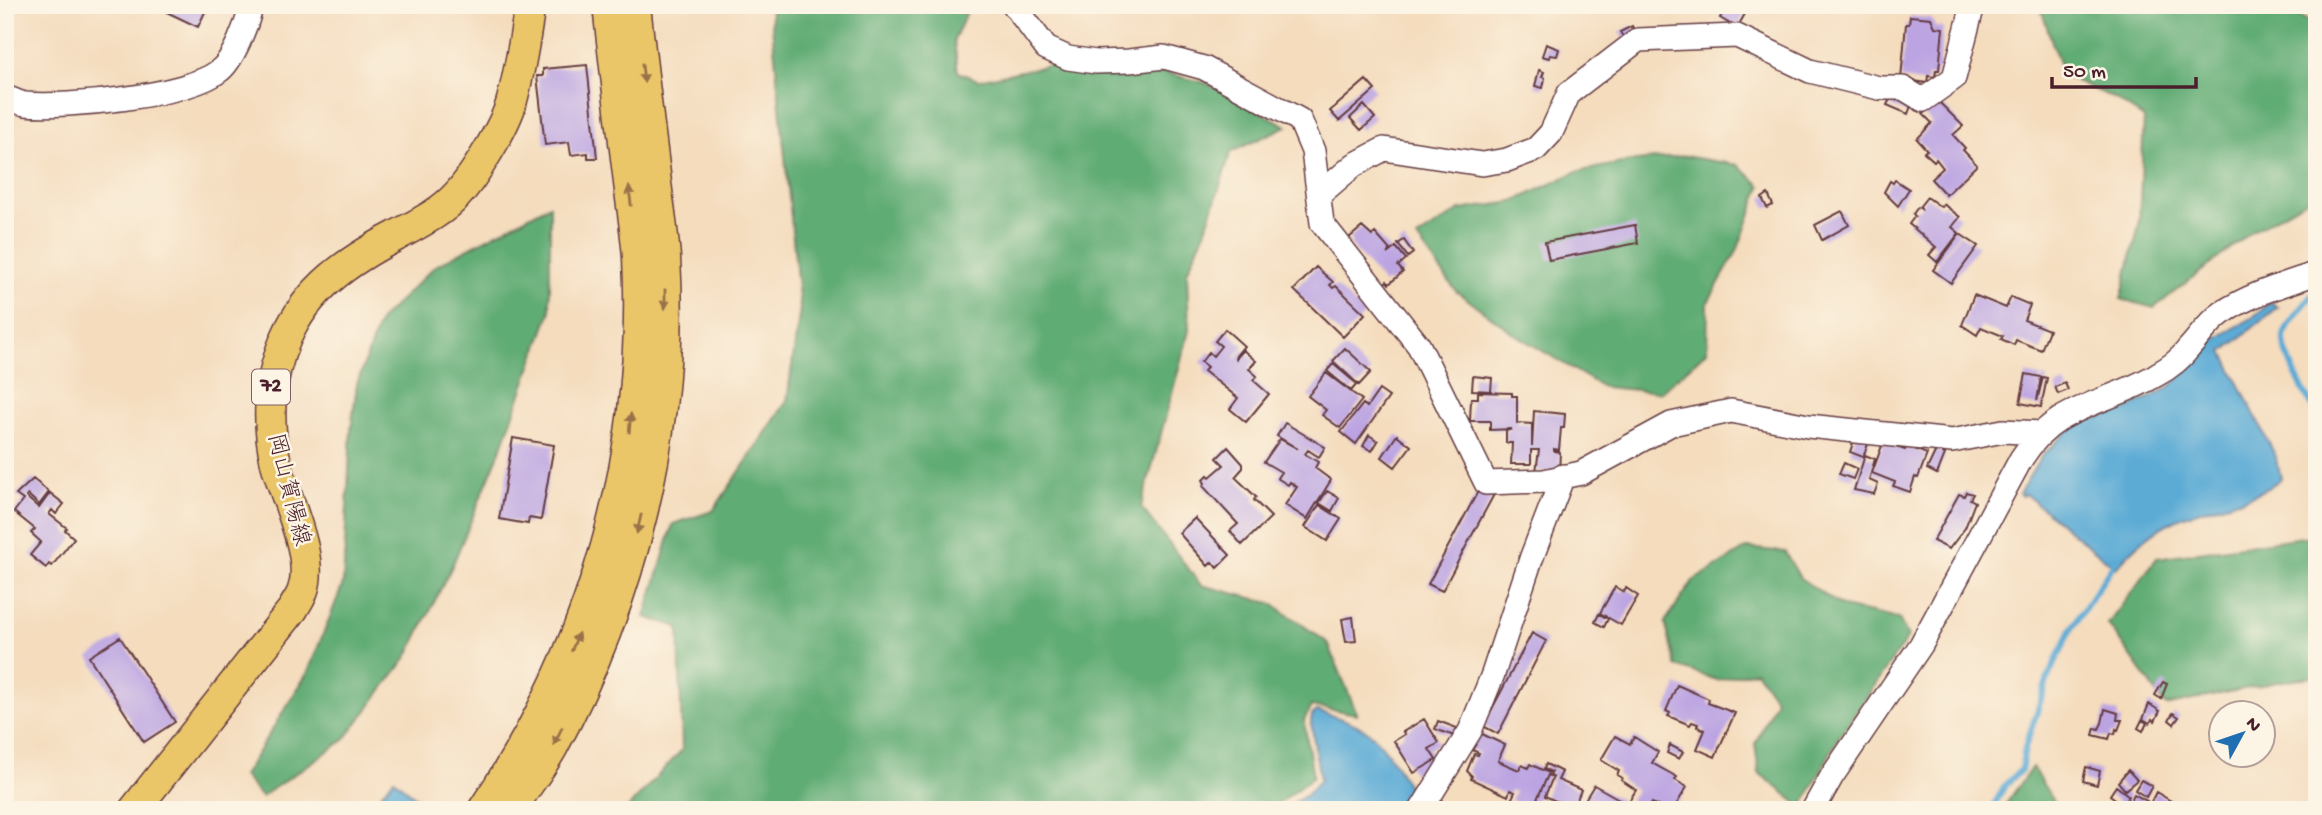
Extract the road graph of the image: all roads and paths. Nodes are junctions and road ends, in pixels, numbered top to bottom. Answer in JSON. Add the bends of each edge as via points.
{"nodes":[{"id":1,"x":252,"y":5,"type":"edge"},
{"id":2,"x":530,"y":5,"type":"edge"},
{"id":3,"x":608,"y":5,"type":"edge"},
{"id":4,"x":635,"y":5,"type":"edge"},
{"id":5,"x":1014,"y":5,"type":"edge"},
{"id":6,"x":1973,"y":5,"type":"edge"},
{"id":7,"x":5,"y":97,"type":"edge"},
{"id":8,"x":1319,"y":195,"type":"junction"},
{"id":9,"x":2317,"y":273,"type":"edge"},
{"id":10,"x":2041,"y":433,"type":"junction"},
{"id":11,"x":1563,"y":476,"type":"junction"},
{"id":12,"x":134,"y":810,"type":"edge"},
{"id":13,"x":484,"y":810,"type":"edge"},
{"id":14,"x":511,"y":810,"type":"edge"},
{"id":15,"x":1420,"y":810,"type":"edge"},
{"id":16,"x":1813,"y":810,"type":"edge"}],
"edges":[{"from":1,"to":7,"type":"street","via":[[238,41],[219,71],[190,85],[140,97],[82,102],[24,104]]},
{"from":2,"to":12,"type":"main road","name":"岡山賀陽線","number":"72","via":[[510,107],[482,162],[457,196],[430,218],[342,267],[308,299],[286,338],[272,378],[270,419],[275,461],[307,568],[303,591]]},
{"from":13,"to":3,"type":"main road","one_way":true,"via":[[570,654],[611,531],[628,444],[637,347],[638,258]]},
{"from":4,"to":14,"type":"main road","one_way":true,"via":[[665,259],[665,350],[655,446],[619,597],[551,749]]},
{"from":5,"to":8,"type":"street","via":[[1046,48],[1068,58],[1096,62],[1164,57],[1204,68],[1300,120],[1313,151]]},
{"from":6,"to":8,"type":"street","via":[[1954,78],[1923,100],[1903,88],[1879,89],[1810,71],[1737,36],[1638,40],[1569,93],[1551,134],[1536,149],[1482,164],[1384,149],[1354,165]]},
{"from":8,"to":11,"type":"street","via":[[1322,223],[1419,346],[1486,483]]},
{"from":9,"to":10,"type":"street","via":[[2221,313],[2176,363],[2067,414]]},
{"from":10,"to":11,"type":"street","via":[[2003,431],[1952,441],[1808,426],[1731,411],[1671,424],[1581,473]]},
{"from":10,"to":16,"type":"street","via":[[2021,459],[1921,645]]},
{"from":11,"to":15,"type":"street","via":[[1470,731]]}]}
